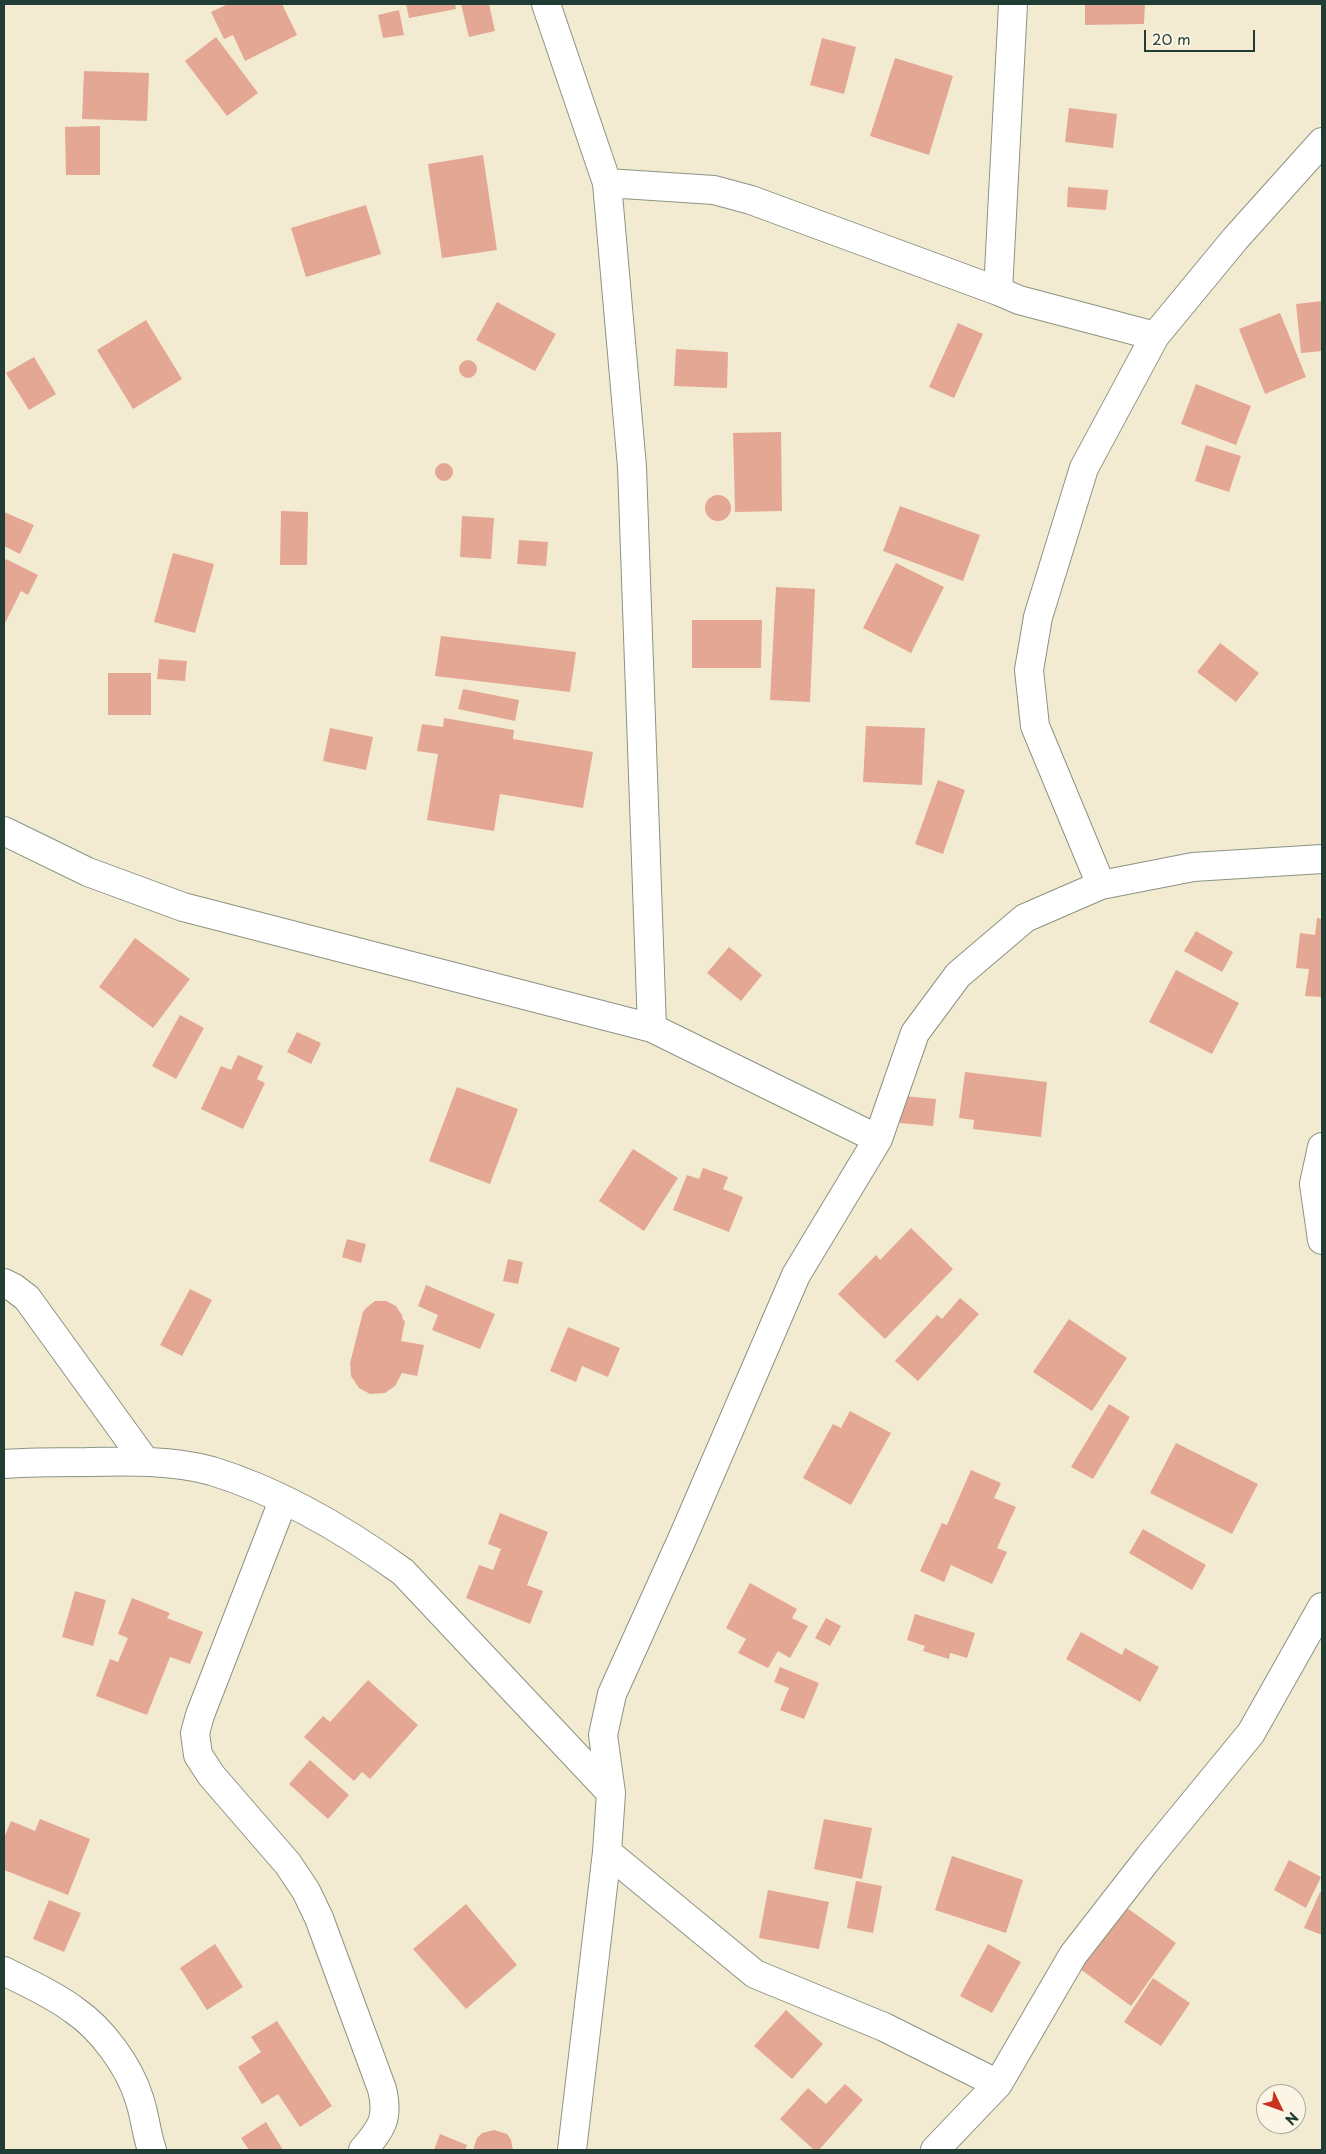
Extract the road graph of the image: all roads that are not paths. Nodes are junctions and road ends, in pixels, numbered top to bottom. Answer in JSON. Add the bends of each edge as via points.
{"nodes":[{"id":1,"x":546,"y":4,"type":"edge"},
{"id":2,"x":1013,"y":4,"type":"edge"},
{"id":3,"x":1322,"y":142,"type":"edge"},
{"id":4,"x":607,"y":183,"type":"junction"},
{"id":5,"x":998,"y":291,"type":"junction"},
{"id":6,"x":1156,"y":336,"type":"junction"},
{"id":7,"x":4,"y":831,"type":"edge"},
{"id":8,"x":1322,"y":859,"type":"edge"},
{"id":9,"x":1101,"y":885,"type":"junction"},
{"id":10,"x":652,"y":1028,"type":"junction"},
{"id":11,"x":878,"y":1139,"type":"junction"},
{"id":12,"x":1322,"y":1147,"type":"edge"},
{"id":13,"x":1322,"y":1240,"type":"edge"},
{"id":14,"x":4,"y":1283,"type":"edge"},
{"id":15,"x":145,"y":1461,"type":"junction"},
{"id":16,"x":4,"y":1464,"type":"edge"},
{"id":17,"x":283,"y":1501,"type":"junction"},
{"id":18,"x":1322,"y":1607,"type":"edge"},
{"id":19,"x":611,"y":1793,"type":"junction"},
{"id":20,"x":606,"y":1852,"type":"junction"},
{"id":21,"x":4,"y":1970,"type":"edge"},
{"id":22,"x":998,"y":2084,"type":"junction"},
{"id":23,"x":152,"y":2150,"type":"edge"},
{"id":24,"x":363,"y":2150,"type":"edge"},
{"id":25,"x":572,"y":2150,"type":"edge"},
{"id":26,"x":935,"y":2150,"type":"edge"}],
"edges":[{"from":1,"to":4,"type":"street"},
{"from":2,"to":5,"type":"street"},
{"from":3,"to":6,"type":"street","via":[[1235,239]]},
{"from":4,"to":5,"type":"street","via":[[714,190],[751,200]]},
{"from":4,"to":10,"type":"street","via":[[632,467]]},
{"from":5,"to":6,"type":"street","via":[[1019,300]]},
{"from":6,"to":9,"type":"street","via":[[1084,468],[1038,617],[1030,670],[1035,726]]},
{"from":7,"to":10,"type":"street","via":[[88,872],[183,907]]},
{"from":8,"to":9,"type":"street","via":[[1193,867]]},
{"from":9,"to":11,"type":"street","via":[[1025,918],[958,975],[915,1033]]},
{"from":10,"to":11,"type":"street"},
{"from":11,"to":19,"type":"street","via":[[796,1275],[612,1694],[603,1735]]},
{"from":12,"to":13,"type":"street","via":[[1314,1184]]},
{"from":14,"to":15,"type":"street","via":[[27,1298]]},
{"from":15,"to":16,"type":"street"},
{"from":15,"to":17,"type":"street","via":[[210,1471]]},
{"from":17,"to":19,"type":"street","via":[[325,1522],[403,1572]]},
{"from":17,"to":24,"type":"street","via":[[195,1734],[198,1755],[211,1775],[288,1864],[319,1918],[387,2107],[382,2124]]},
{"from":18,"to":22,"type":"street","via":[[1251,1733],[1072,1955]]},
{"from":19,"to":20,"type":"street"},
{"from":20,"to":22,"type":"street","via":[[755,1974],[884,2027]]},
{"from":20,"to":25,"type":"street"},
{"from":21,"to":23,"type":"street","via":[[75,2010],[112,2045],[140,2098]]},
{"from":22,"to":26,"type":"street"}]}
